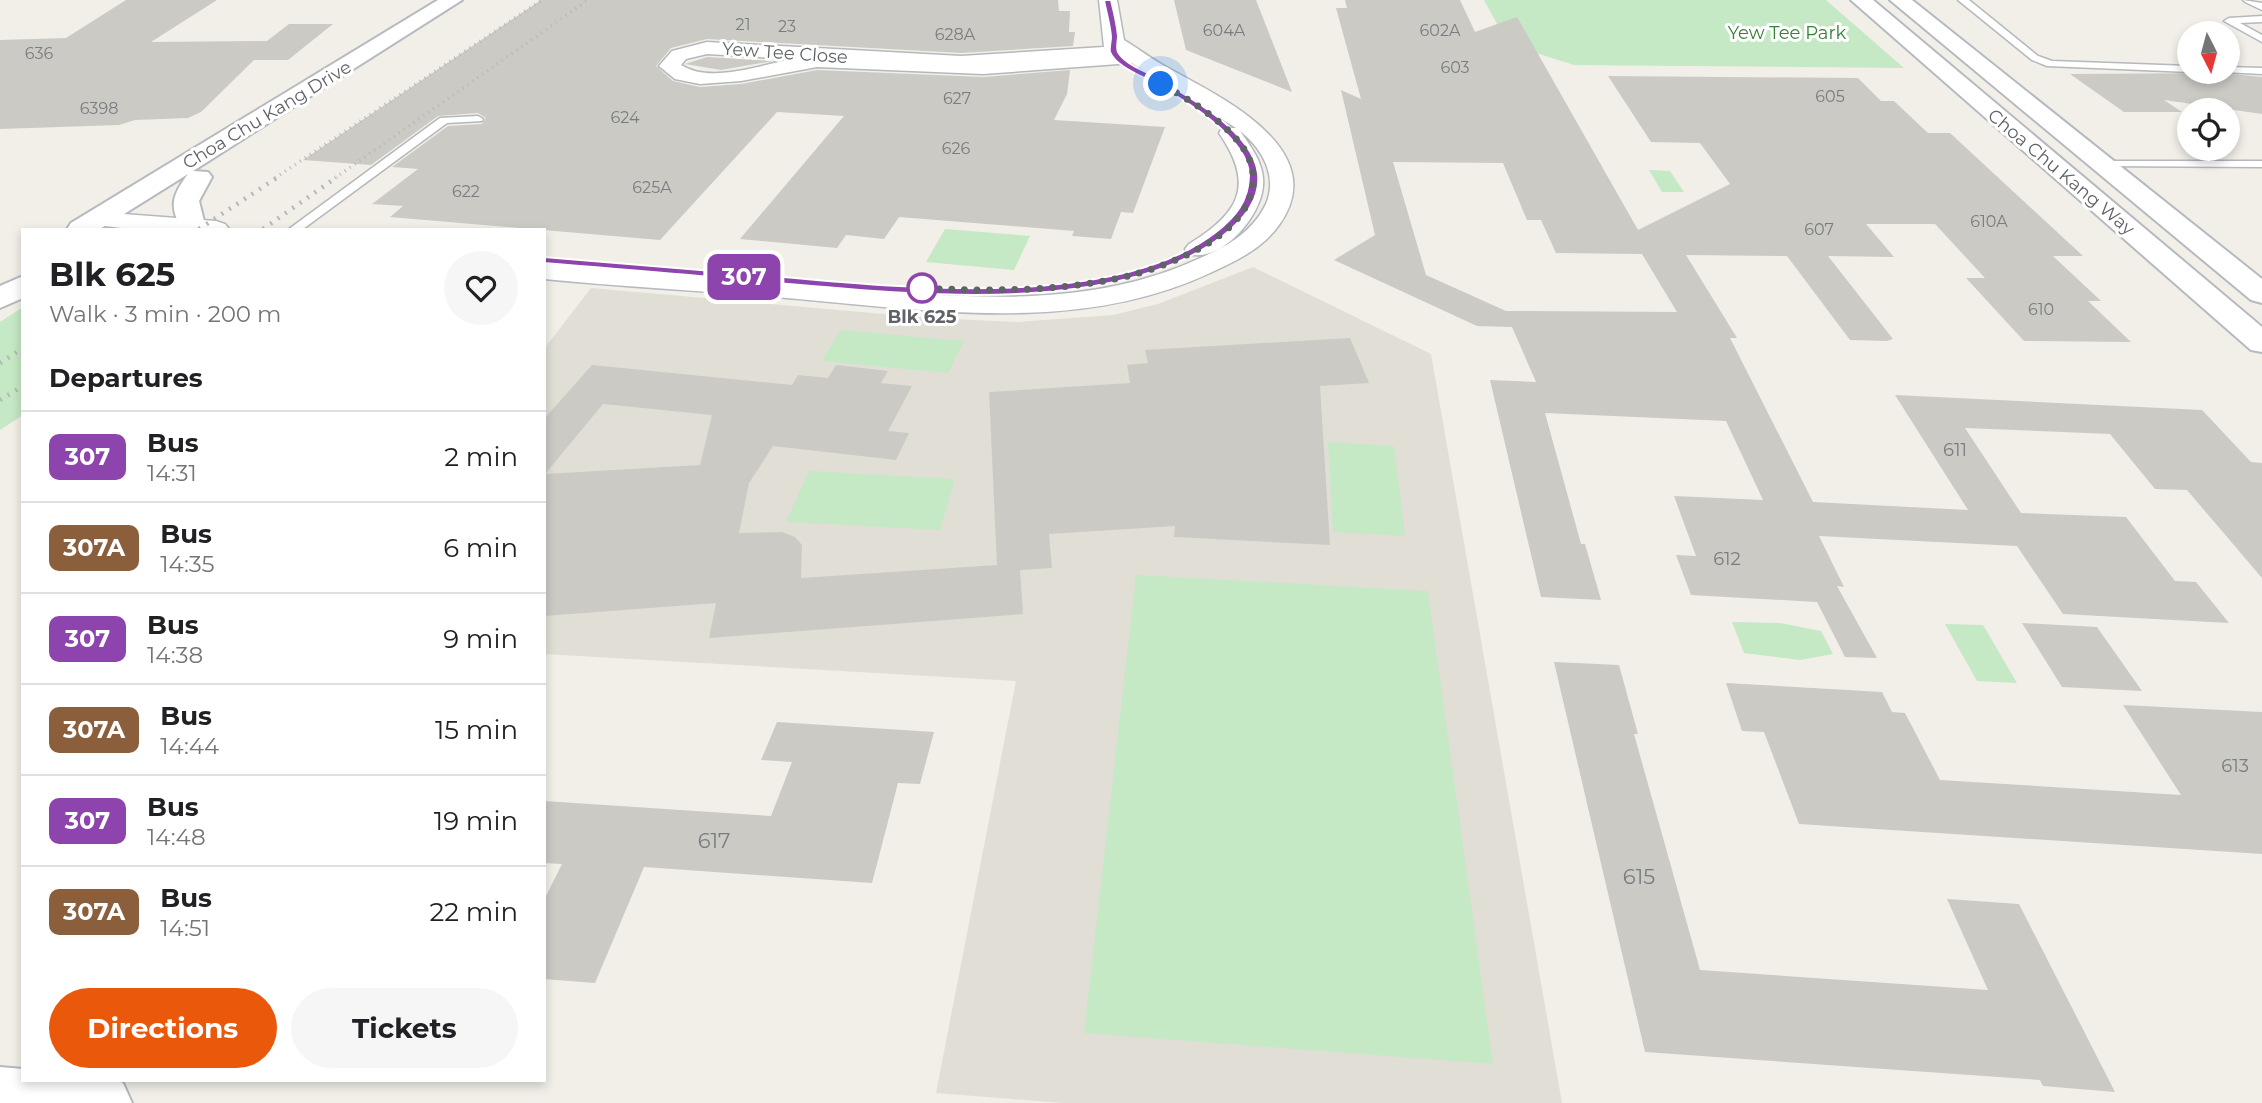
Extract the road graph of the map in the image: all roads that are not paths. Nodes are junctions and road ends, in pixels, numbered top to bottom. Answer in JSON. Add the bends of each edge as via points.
{"nodes":[{"id":1,"x":452,"y":0,"type":"edge"},
{"id":2,"x":477,"y":0,"type":"edge"},
{"id":3,"x":1108,"y":0,"type":"edge"},
{"id":4,"x":1861,"y":0,"type":"edge"},
{"id":5,"x":1963,"y":0,"type":"edge"},
{"id":6,"x":2248,"y":0,"type":"edge"},
{"id":7,"x":1909,"y":3,"type":"edge"},
{"id":8,"x":2262,"y":7,"type":"edge"},
{"id":9,"x":2262,"y":19,"type":"edge"},
{"id":10,"x":2262,"y":39,"type":"edge"},
{"id":11,"x":1122,"y":52,"type":"junction"},
{"id":12,"x":2177,"y":69,"type":"edge"},
{"id":13,"x":2240,"y":70,"type":"edge"},
{"id":14,"x":2262,"y":71,"type":"edge"},
{"id":15,"x":478,"y":119,"type":"dead end"},
{"id":16,"x":2101,"y":163,"type":"junction"},
{"id":17,"x":2262,"y":164,"type":"edge"},
{"id":18,"x":199,"y":177,"type":"junction"},
{"id":19,"x":104,"y":225,"type":"edge"},
{"id":20,"x":205,"y":228,"type":"edge"},
{"id":21,"x":296,"y":228,"type":"edge"},
{"id":22,"x":546,"y":260,"type":"edge"},
{"id":23,"x":21,"y":266,"type":"edge"},
{"id":24,"x":546,"y":271,"type":"edge"},
{"id":25,"x":0,"y":279,"type":"edge"},
{"id":26,"x":21,"y":286,"type":"edge"},
{"id":27,"x":829,"y":289,"type":"junction"},
{"id":28,"x":2262,"y":294,"type":"edge"},
{"id":29,"x":0,"y":299,"type":"edge"},
{"id":30,"x":2262,"y":343,"type":"edge"},
{"id":31,"x":0,"y":1095,"type":"edge"},
{"id":32,"x":103,"y":1103,"type":"edge"}],
"edges":[{"from":1,"to":19,"type":"main road","name":"Choa Chu Kang Drive"},
{"from":2,"to":18,"type":"main road","name":"Choa Chu Kang Drive","via":[[365,67]]},
{"from":3,"to":11,"type":"street"},
{"from":4,"to":30,"type":"main road","name":"Choa Chu Kang Way"},
{"from":5,"to":12,"type":"lane","via":[[2035,58],[2051,64]]},
{"from":6,"to":8,"type":"lane"},
{"from":7,"to":16,"type":"main road","name":"Choa Chu Kang Way"},
{"from":9,"to":10,"type":"lane","via":[[2230,21]]},
{"from":11,"to":11,"type":"street","name":"Yew Tee Close","via":[[960,69],[805,61],[742,78],[679,73],[669,66],[674,58],[690,51],[729,47],[937,62]]},
{"from":11,"to":27,"type":"street","via":[[1232,113],[1271,151],[1283,193],[1260,234],[1224,245],[1168,283],[1114,296],[1054,303],[967,302]]},
{"from":13,"to":14,"type":"lane"},
{"from":15,"to":21,"type":"lane","via":[[444,120]]},
{"from":16,"to":17,"type":"lane"},
{"from":16,"to":28,"type":"main road","name":"Choa Chu Kang Way"},
{"from":18,"to":19,"type":"main road","name":"Choa Chu Kang Drive"},
{"from":18,"to":20,"type":"main road","via":[[186,195],[184,210]]},
{"from":19,"to":20,"type":"street"},
{"from":22,"to":27,"type":"street"},
{"from":23,"to":25,"type":"main road"},
{"from":24,"to":27,"type":"street"},
{"from":26,"to":29,"type":"main road"},
{"from":31,"to":32,"type":"main road"}]}
